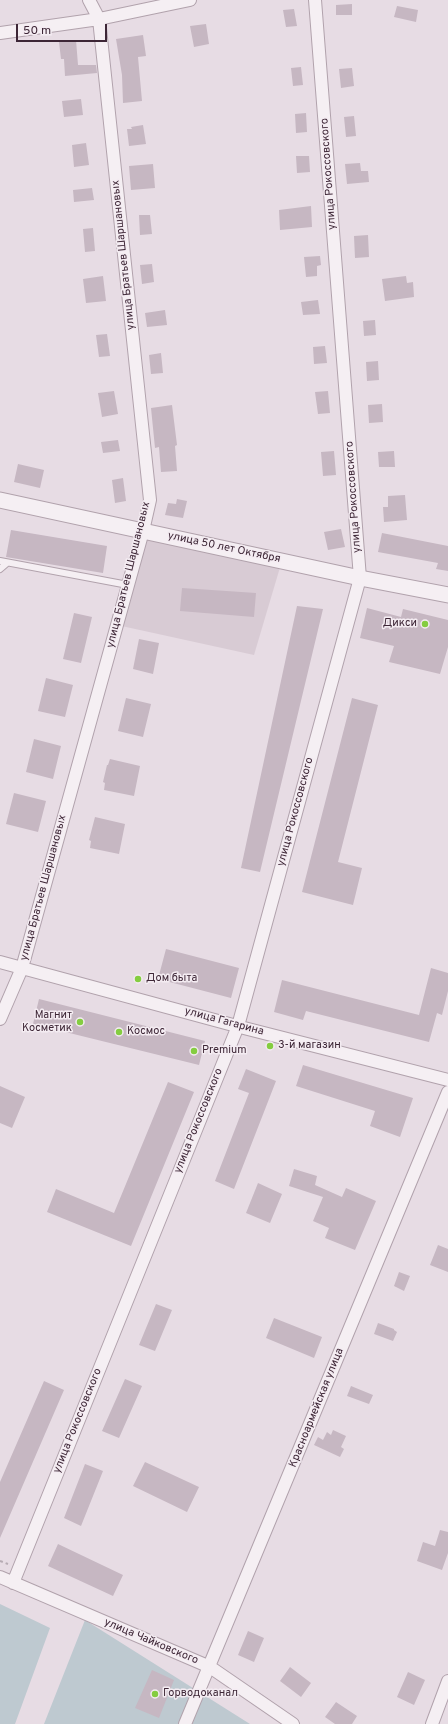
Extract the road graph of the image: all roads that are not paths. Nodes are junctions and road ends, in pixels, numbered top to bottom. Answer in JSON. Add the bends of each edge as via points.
{"nodes":[{"id":1,"x":89,"y":0,"type":"edge"},
{"id":2,"x":190,"y":0,"type":"edge"},
{"id":3,"x":315,"y":0,"type":"edge"},
{"id":4,"x":99,"y":19,"type":"junction"},
{"id":5,"x":0,"y":33,"type":"edge"},
{"id":6,"x":0,"y":500,"type":"edge"},
{"id":7,"x":143,"y":531,"type":"junction"},
{"id":8,"x":0,"y":561,"type":"edge"},
{"id":9,"x":7,"y":563,"type":"junction"},
{"id":10,"x":0,"y":569,"type":"edge"},
{"id":11,"x":360,"y":578,"type":"junction"},
{"id":12,"x":128,"y":585,"type":"junction"},
{"id":13,"x":448,"y":595,"type":"edge"},
{"id":14,"x":0,"y":962,"type":"edge"},
{"id":15,"x":22,"y":968,"type":"junction"},
{"id":16,"x":0,"y":1019,"type":"edge"},
{"id":17,"x":238,"y":1026,"type":"junction"},
{"id":18,"x":448,"y":1080,"type":"edge"},
{"id":19,"x":448,"y":1092,"type":"edge"},
{"id":20,"x":0,"y":1577,"type":"edge"},
{"id":21,"x":12,"y":1583,"type":"junction"},
{"id":22,"x":210,"y":1667,"type":"junction"},
{"id":23,"x":448,"y":1681,"type":"edge"},
{"id":24,"x":448,"y":1715,"type":"edge"},
{"id":25,"x":434,"y":1719,"type":"edge"},
{"id":26,"x":185,"y":1724,"type":"edge"},
{"id":27,"x":293,"y":1724,"type":"edge"}],
"edges":[{"from":1,"to":4,"type":"street","name":"улица Братьев Шаршановых"},
{"from":2,"to":4,"type":"street"},
{"from":3,"to":11,"type":"street","name":"улица Рокоссовского"},
{"from":4,"to":5,"type":"street"},
{"from":4,"to":7,"type":"street","name":"улица Братьев Шаршановых","via":[[150,500]]},
{"from":6,"to":7,"type":"street","name":"улица 50 лет Октября"},
{"from":7,"to":11,"type":"street","name":"улица 50 лет Октября"},
{"from":7,"to":12,"type":"street","name":"улица Братьев Шаршановых"},
{"from":8,"to":9,"type":"lane"},
{"from":9,"to":10,"type":"lane"},
{"from":9,"to":12,"type":"lane"},
{"from":11,"to":13,"type":"street","name":"улица 50 лет Октября"},
{"from":11,"to":17,"type":"street","name":"улица Рокоссовского"},
{"from":12,"to":15,"type":"street","name":"улица Братьев Шаршановых"},
{"from":14,"to":15,"type":"street","name":"улица Гагарина"},
{"from":15,"to":16,"type":"street","name":"улица Братьев Шаршановых"},
{"from":15,"to":17,"type":"street","name":"улица Гагарина"},
{"from":17,"to":18,"type":"street","name":"улица Гагарина"},
{"from":17,"to":21,"type":"street","name":"улица Рокоссовского"},
{"from":19,"to":22,"type":"street","name":"Красноармейская улица"},
{"from":20,"to":21,"type":"street","name":"улица Чайковского"},
{"from":21,"to":22,"type":"street","name":"улица Чайковского"},
{"from":22,"to":26,"type":"street","name":"Красноармейская улица"},
{"from":22,"to":27,"type":"street","name":"улица Чайковского"},
{"from":23,"to":25,"type":"street"},
{"from":24,"to":25,"type":"street"}]}
